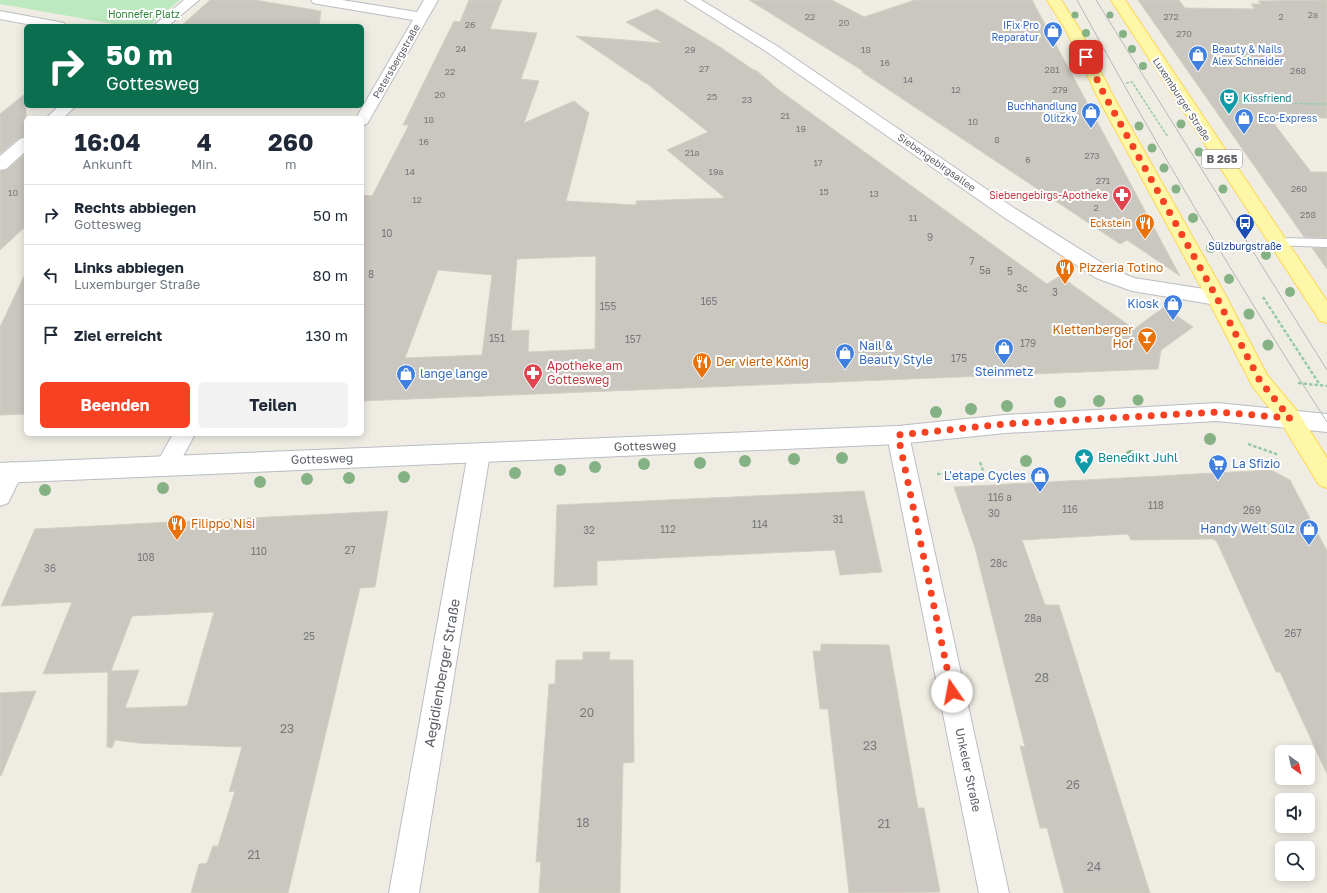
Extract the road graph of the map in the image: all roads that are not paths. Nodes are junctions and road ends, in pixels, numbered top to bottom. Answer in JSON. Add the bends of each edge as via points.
{"nodes":[{"id":1,"x":192,"y":0,"type":"edge"},
{"id":2,"x":318,"y":0,"type":"edge"},
{"id":3,"x":431,"y":0,"type":"edge"},
{"id":4,"x":692,"y":0,"type":"edge"},
{"id":5,"x":1054,"y":0,"type":"edge"},
{"id":6,"x":1118,"y":0,"type":"edge"},
{"id":7,"x":0,"y":15,"type":"edge"},
{"id":8,"x":421,"y":17,"type":"junction"},
{"id":9,"x":48,"y":24,"type":"edge"},
{"id":10,"x":162,"y":24,"type":"edge"},
{"id":11,"x":66,"y":108,"type":"edge"},
{"id":12,"x":56,"y":116,"type":"edge"},
{"id":13,"x":364,"y":117,"type":"edge"},
{"id":14,"x":24,"y":144,"type":"edge"},
{"id":15,"x":0,"y":165,"type":"edge"},
{"id":16,"x":1277,"y":242,"type":"junction"},
{"id":17,"x":1327,"y":243,"type":"edge"},
{"id":18,"x":1217,"y":298,"type":"junction"},
{"id":19,"x":1327,"y":316,"type":"edge"},
{"id":20,"x":1290,"y":418,"type":"junction"},
{"id":21,"x":1327,"y":423,"type":"edge"},
{"id":22,"x":898,"y":435,"type":"junction"},
{"id":23,"x":183,"y":436,"type":"edge"},
{"id":24,"x":479,"y":453,"type":"junction"},
{"id":25,"x":166,"y":466,"type":"junction"},
{"id":26,"x":6,"y":473,"type":"edge"},
{"id":27,"x":1327,"y":478,"type":"edge"},
{"id":28,"x":0,"y":496,"type":"edge"},
{"id":29,"x":404,"y":893,"type":"edge"},
{"id":30,"x":994,"y":893,"type":"edge"}],
"edges":[{"from":1,"to":10,"type":"street"},
{"from":2,"to":8,"type":"street"},
{"from":3,"to":8,"type":"street","name":"Petersbergstraße"},
{"from":4,"to":18,"type":"street","name":"Siebengebirgsallee","via":[[772,49],[1008,212],[1104,273],[1132,284]]},
{"from":5,"to":18,"type":"main road","via":[[1073,30],[1105,96]]},
{"from":6,"to":16,"type":"main road","name":"Luxemburger Straße","number":"B 265"},
{"from":7,"to":9,"type":"street"},
{"from":8,"to":13,"type":"street","name":"Petersbergstraße"},
{"from":11,"to":12,"type":"street"},
{"from":14,"to":15,"type":"street"},
{"from":16,"to":17,"type":"lane"},
{"from":16,"to":19,"type":"main road","name":"Luxemburger Straße","number":"B 265"},
{"from":18,"to":20,"type":"main road","via":[[1260,381]]},
{"from":20,"to":21,"type":"street"},
{"from":20,"to":22,"type":"street","name":"Gottesweg","via":[[1217,412],[1005,424]]},
{"from":20,"to":27,"type":"main road"},
{"from":22,"to":24,"type":"street","name":"Gottesweg"},
{"from":22,"to":30,"type":"street","name":"Unkeler Straße"},
{"from":23,"to":25,"type":"street"},
{"from":24,"to":25,"type":"street","name":"Gottesweg"},
{"from":24,"to":29,"type":"street","name":"Aegidienberger Straße"},
{"from":25,"to":26,"type":"street","name":"Gottesweg"},
{"from":26,"to":28,"type":"street"}]}
